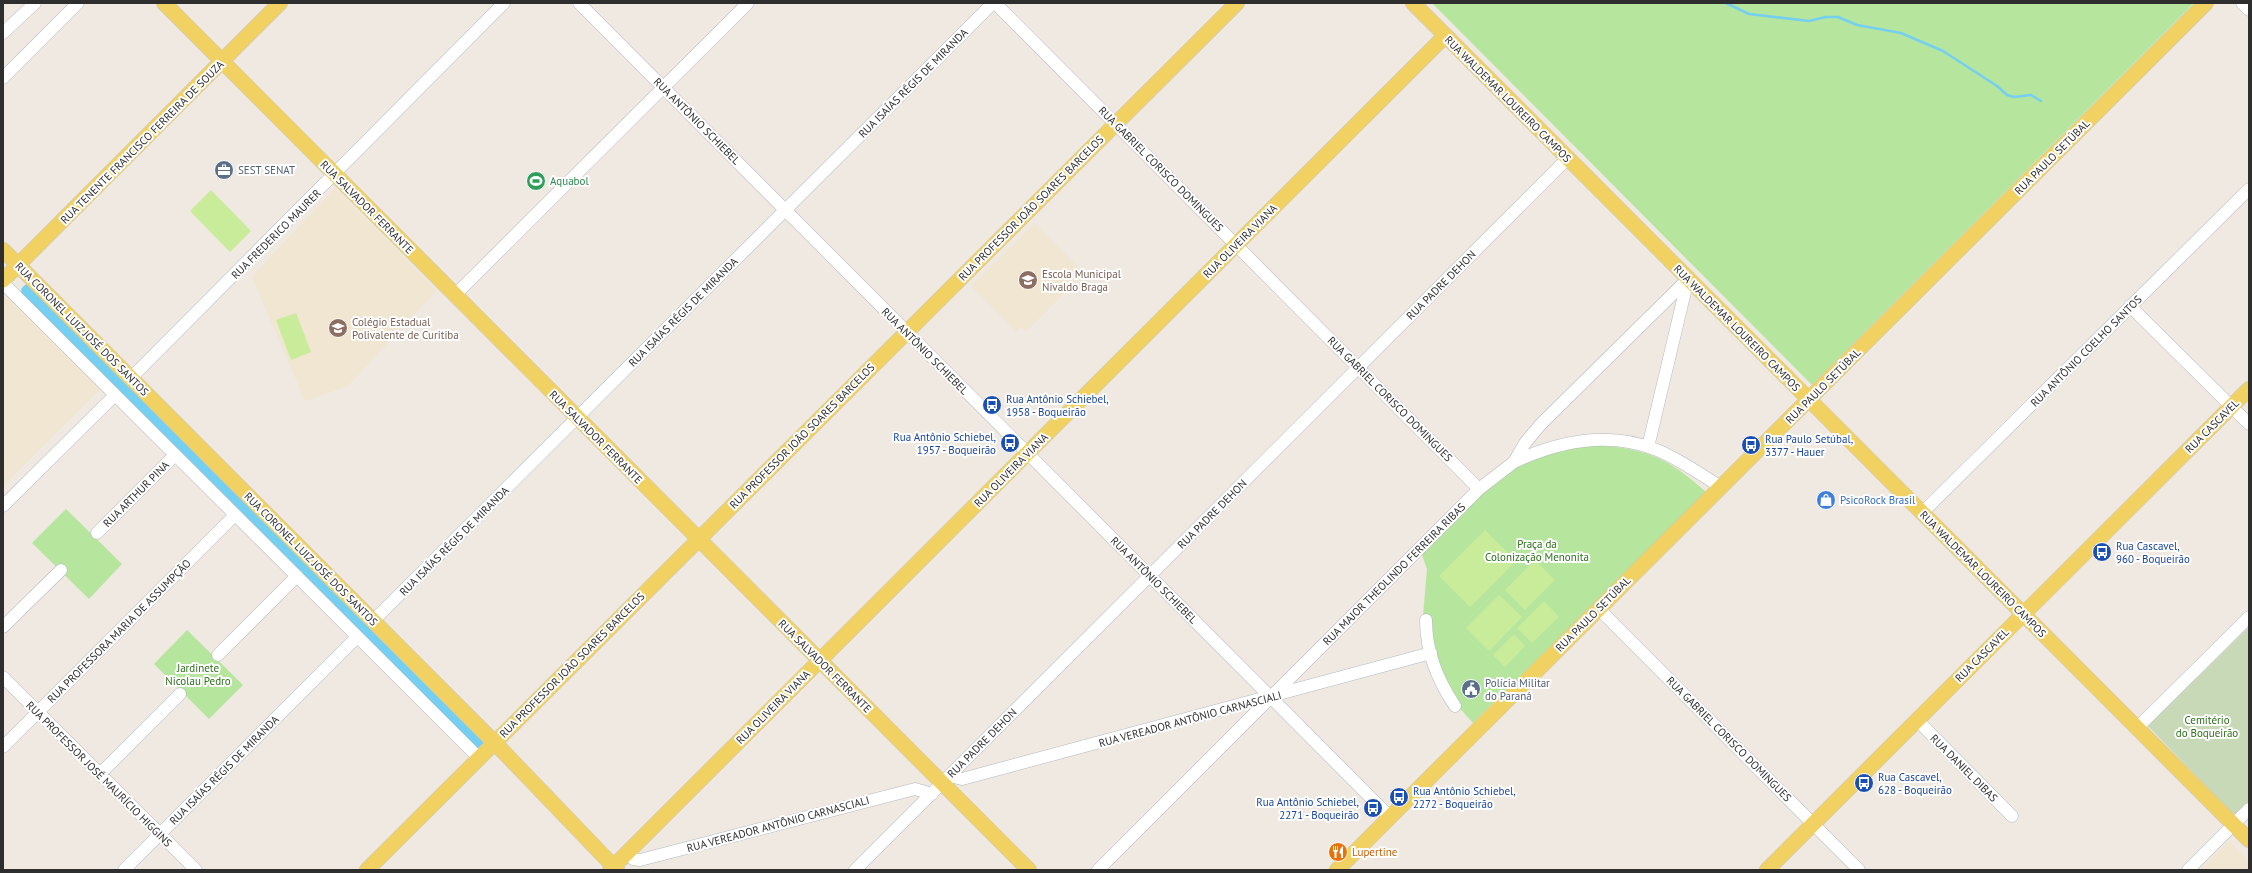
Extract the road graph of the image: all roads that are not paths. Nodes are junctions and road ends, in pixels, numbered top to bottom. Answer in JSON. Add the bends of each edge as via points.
{"nodes":[{"id":1,"x":35,"y":3,"type":"edge"},
{"id":2,"x":78,"y":3,"type":"edge"},
{"id":3,"x":164,"y":3,"type":"edge"},
{"id":4,"x":280,"y":3,"type":"edge"},
{"id":5,"x":504,"y":3,"type":"edge"},
{"id":6,"x":579,"y":3,"type":"edge"},
{"id":7,"x":748,"y":3,"type":"edge"},
{"id":8,"x":994,"y":3,"type":"edge"},
{"id":9,"x":1236,"y":3,"type":"edge"},
{"id":10,"x":1412,"y":3,"type":"edge"},
{"id":11,"x":2206,"y":3,"type":"edge"},
{"id":12,"x":2242,"y":3,"type":"edge"},
{"id":13,"x":2249,"y":10,"type":"edge"},
{"id":14,"x":3,"y":33,"type":"edge"},
{"id":15,"x":1445,"y":36,"type":"junction"},
{"id":16,"x":222,"y":61,"type":"junction"},
{"id":17,"x":3,"y":78,"type":"edge"},
{"id":18,"x":663,"y":87,"type":"junction"},
{"id":19,"x":1115,"y":124,"type":"junction"},
{"id":20,"x":1568,"y":158,"type":"junction"},
{"id":21,"x":333,"y":173,"type":"junction"},
{"id":22,"x":2249,"y":189,"type":"edge"},
{"id":23,"x":785,"y":210,"type":"junction"},
{"id":24,"x":1236,"y":245,"type":"junction"},
{"id":25,"x":3,"y":250,"type":"edge"},
{"id":26,"x":18,"y":265,"type":"junction"},
{"id":27,"x":1688,"y":279,"type":"junction"},
{"id":28,"x":3,"y":282,"type":"edge"},
{"id":29,"x":455,"y":295,"type":"junction"},
{"id":30,"x":2130,"y":306,"type":"junction"},
{"id":31,"x":907,"y":332,"type":"junction"},
{"id":32,"x":1358,"y":368,"type":"junction"},
{"id":33,"x":131,"y":378,"type":"junction"},
{"id":34,"x":2249,"y":389,"type":"edge"},
{"id":35,"x":115,"y":395,"type":"junction"},
{"id":36,"x":1809,"y":400,"type":"junction"},
{"id":37,"x":2232,"y":406,"type":"junction"},
{"id":38,"x":577,"y":418,"type":"junction"},
{"id":39,"x":2249,"y":424,"type":"edge"},
{"id":40,"x":1648,"y":446,"type":"junction"},
{"id":41,"x":1028,"y":453,"type":"junction"},
{"id":42,"x":175,"y":455,"type":"junction"},
{"id":43,"x":1514,"y":462,"type":"junction"},
{"id":44,"x":1721,"y":487,"type":"junction"},
{"id":45,"x":1479,"y":489,"type":"junction"},
{"id":46,"x":3,"y":506,"type":"edge"},
{"id":47,"x":1922,"y":513,"type":"junction"},
{"id":48,"x":235,"y":515,"type":"junction"},
{"id":49,"x":97,"y":534,"type":"dead end"},
{"id":50,"x":698,"y":540,"type":"junction"},
{"id":51,"x":61,"y":570,"type":"dead end"},
{"id":52,"x":297,"y":576,"type":"junction"},
{"id":53,"x":1150,"y":576,"type":"junction"},
{"id":54,"x":1598,"y":608,"type":"junction"},
{"id":55,"x":2023,"y":614,"type":"junction"},
{"id":56,"x":2249,"y":617,"type":"edge"},
{"id":57,"x":1426,"y":620,"type":"dead end"},
{"id":58,"x":373,"y":621,"type":"junction"},
{"id":59,"x":3,"y":627,"type":"edge"},
{"id":60,"x":358,"y":637,"type":"junction"},
{"id":61,"x":1431,"y":653,"type":"junction"},
{"id":62,"x":218,"y":655,"type":"dead end"},
{"id":63,"x":820,"y":661,"type":"junction"},
{"id":64,"x":3,"y":677,"type":"edge"},
{"id":65,"x":180,"y":694,"type":"dead end"},
{"id":66,"x":1271,"y":698,"type":"junction"},
{"id":67,"x":1455,"y":706,"type":"dead end"},
{"id":68,"x":38,"y":712,"type":"junction"},
{"id":69,"x":1917,"y":720,"type":"junction"},
{"id":70,"x":2137,"y":728,"type":"junction"},
{"id":71,"x":495,"y":743,"type":"junction"},
{"id":72,"x":3,"y":747,"type":"edge"},
{"id":73,"x":479,"y":758,"type":"junction"},
{"id":74,"x":100,"y":774,"type":"junction"},
{"id":75,"x":941,"y":784,"type":"junction"},
{"id":76,"x":2249,"y":810,"type":"edge"},
{"id":77,"x":2012,"y":816,"type":"dead end"},
{"id":78,"x":1390,"y":817,"type":"junction"},
{"id":79,"x":1813,"y":824,"type":"junction"},
{"id":80,"x":2234,"y":825,"type":"junction"},
{"id":81,"x":160,"y":834,"type":"junction"},
{"id":82,"x":2249,"y":840,"type":"edge"},
{"id":83,"x":627,"y":854,"type":"junction"},
{"id":84,"x":614,"y":869,"type":"edge"},
{"id":85,"x":124,"y":870,"type":"edge"},
{"id":86,"x":196,"y":870,"type":"edge"},
{"id":87,"x":367,"y":870,"type":"edge"},
{"id":88,"x":855,"y":870,"type":"edge"},
{"id":89,"x":1029,"y":870,"type":"edge"},
{"id":90,"x":1098,"y":870,"type":"edge"},
{"id":91,"x":1337,"y":870,"type":"edge"},
{"id":92,"x":1767,"y":870,"type":"edge"},
{"id":93,"x":1859,"y":870,"type":"edge"},
{"id":94,"x":2188,"y":870,"type":"edge"}],
"edges":[{"from":1,"to":14,"type":"street"},
{"from":2,"to":17,"type":"street"},
{"from":3,"to":16,"type":"main road","name":"RUA SALVADOR FERRANTE"},
{"from":4,"to":16,"type":"main road","name":"RUA TENENTE FRANCISCO FERREIRA DE SOUZA"},
{"from":5,"to":21,"type":"street","name":"RUA FREDERICO MAURER"},
{"from":6,"to":18,"type":"street","name":"RUA ANTÔNIO SCHIEBEL"},
{"from":7,"to":18,"type":"street"},
{"from":8,"to":19,"type":"street","name":"RUA GABRIEL CORISCO DOMINGUES"},
{"from":8,"to":23,"type":"street","name":"RUA ISAÍAS RÉGIS DE MIRANDA"},
{"from":9,"to":19,"type":"main road","name":"RUA PROFESSOR JOÃO SOARES BARCELOS"},
{"from":10,"to":15,"type":"main road","name":"RUA WALDEMAR LOUREIRO CAMPOS"},
{"from":11,"to":36,"type":"main road","name":"RUA PAULO SETÚBAL"},
{"from":12,"to":13,"type":"street"},
{"from":15,"to":20,"type":"main road","name":"RUA WALDEMAR LOUREIRO CAMPOS"},
{"from":15,"to":24,"type":"main road","name":"RUA OLIVEIRA VIANA"},
{"from":16,"to":21,"type":"main road","name":"RUA SALVADOR FERRANTE"},
{"from":16,"to":26,"type":"main road","name":"RUA TENENTE FRANCISCO FERREIRA DE SOUZA"},
{"from":18,"to":23,"type":"street","name":"RUA ANTÔNIO SCHIEBEL"},
{"from":18,"to":29,"type":"street"},
{"from":19,"to":24,"type":"street","name":"RUA GABRIEL CORISCO DOMINGUES"},
{"from":19,"to":31,"type":"main road","name":"RUA PROFESSOR JOÃO SOARES BARCELOS"},
{"from":20,"to":27,"type":"main road","name":"RUA WALDEMAR LOUREIRO CAMPOS"},
{"from":20,"to":32,"type":"street","name":"RUA PADRE DEHON"},
{"from":21,"to":29,"type":"main road","name":"RUA SALVADOR FERRANTE"},
{"from":21,"to":33,"type":"street","name":"RUA FREDERICO MAURER","via":[[320,190]]},
{"from":22,"to":30,"type":"street","name":"RUA ANTÔNIO COELHO SANTOS"},
{"from":23,"to":31,"type":"street","name":"RUA ANTÔNIO SCHIEBEL"},
{"from":23,"to":38,"type":"street","name":"RUA ISAÍAS RÉGIS DE MIRANDA"},
{"from":24,"to":32,"type":"street","name":"RUA GABRIEL CORISCO DOMINGUES"},
{"from":24,"to":41,"type":"main road","name":"RUA OLIVEIRA VIANA"},
{"from":25,"to":26,"type":"main road","name":"RUA CORONEL LUIZ JOSÉ DOS SANTOS"},
{"from":26,"to":28,"type":"main road","name":"RUA TENENTE FRANCISCO FERREIRA DE SOUZA"},
{"from":26,"to":33,"type":"main road","name":"RUA CORONEL LUIZ JOSÉ DOS SANTOS"},
{"from":27,"to":36,"type":"main road","name":"RUA WALDEMAR LOUREIRO CAMPOS"},
{"from":27,"to":40,"type":"street"},
{"from":27,"to":43,"type":"street","name":"RUA MAJOR THEOLINDO FERREIRA RIBAS","via":[[1541,424],[1525,443]]},
{"from":28,"to":35,"type":"street","name":"RUA CORONEL LUIZ JOSÉ DOS SANTOS"},
{"from":29,"to":38,"type":"main road","name":"RUA SALVADOR FERRANTE"},
{"from":30,"to":37,"type":"street"},
{"from":30,"to":47,"type":"street","name":"RUA ANTÔNIO COELHO SANTOS"},
{"from":31,"to":41,"type":"street","name":"RUA ANTÔNIO SCHIEBEL"},
{"from":31,"to":50,"type":"main road","name":"RUA PROFESSOR JOÃO SOARES BARCELOS"},
{"from":32,"to":45,"type":"street","name":"RUA GABRIEL CORISCO DOMINGUES"},
{"from":32,"to":53,"type":"street","name":"RUA PADRE DEHON"},
{"from":33,"to":58,"type":"main road","name":"RUA CORONEL LUIZ JOSÉ DOS SANTOS"},
{"from":34,"to":37,"type":"main road","name":"RUA CASCAVEL"},
{"from":35,"to":42,"type":"street","name":"RUA CORONEL LUIZ JOSÉ DOS SANTOS"},
{"from":35,"to":46,"type":"street"},
{"from":36,"to":44,"type":"main road","name":"RUA PAULO SETÚBAL"},
{"from":36,"to":47,"type":"main road","name":"RUA WALDEMAR LOUREIRO CAMPOS"},
{"from":37,"to":39,"type":"street"},
{"from":37,"to":55,"type":"main road","name":"RUA CASCAVEL"},
{"from":38,"to":50,"type":"main road","name":"RUA SALVADOR FERRANTE"},
{"from":38,"to":58,"type":"street","name":"RUA ISAÍAS RÉGIS DE MIRANDA"},
{"from":40,"to":43,"type":"street","via":[[1613,440],[1579,441],[1542,450]]},
{"from":40,"to":44,"type":"street"},
{"from":41,"to":53,"type":"street","name":"RUA ANTÔNIO SCHIEBEL"},
{"from":41,"to":63,"type":"main road","name":"RUA OLIVEIRA VIANA"},
{"from":42,"to":48,"type":"street","name":"RUA CORONEL LUIZ JOSÉ DOS SANTOS"},
{"from":42,"to":49,"type":"street","name":"RUA ARTHUR PINA"},
{"from":43,"to":45,"type":"street","name":"RUA MAJOR THEOLINDO FERREIRA RIBAS"},
{"from":44,"to":54,"type":"main road","name":"RUA PAULO SETÚBAL"},
{"from":45,"to":66,"type":"street","name":"RUA MAJOR THEOLINDO FERREIRA RIBAS"},
{"from":47,"to":55,"type":"main road","name":"RUA WALDEMAR LOUREIRO CAMPOS"},
{"from":48,"to":52,"type":"street","name":"RUA CORONEL LUIZ JOSÉ DOS SANTOS"},
{"from":48,"to":68,"type":"street","name":"RUA PROFESSORA MARIA DE ASSUMPÇÃO"},
{"from":50,"to":63,"type":"main road","name":"RUA SALVADOR FERRANTE"},
{"from":50,"to":71,"type":"main road","name":"RUA PROFESSOR JOÃO SOARES BARCELOS"},
{"from":51,"to":59,"type":"street"},
{"from":52,"to":60,"type":"street","name":"RUA CORONEL LUIZ JOSÉ DOS SANTOS"},
{"from":52,"to":62,"type":"street"},
{"from":53,"to":66,"type":"street","name":"RUA ANTÔNIO SCHIEBEL"},
{"from":53,"to":75,"type":"street","name":"RUA PADRE DEHON"},
{"from":54,"to":78,"type":"main road","name":"RUA PAULO SETÚBAL"},
{"from":54,"to":79,"type":"street","name":"RUA GABRIEL CORISCO DOMINGUES"},
{"from":55,"to":69,"type":"main road","name":"RUA CASCAVEL"},
{"from":55,"to":70,"type":"main road","name":"RUA WALDEMAR LOUREIRO CAMPOS"},
{"from":56,"to":70,"type":"street"},
{"from":57,"to":61,"type":"street"},
{"from":58,"to":71,"type":"main road","name":"RUA CORONEL LUIZ JOSÉ DOS SANTOS"},
{"from":60,"to":73,"type":"street","name":"RUA CORONEL LUIZ JOSÉ DOS SANTOS"},
{"from":60,"to":81,"type":"street","name":"RUA ISAÍAS RÉGIS DE MIRANDA"},
{"from":61,"to":66,"type":"street","name":"RUA VEREADOR ANTÔNIO CARNASCIALI"},
{"from":61,"to":67,"type":"street","via":[[1441,681]]},
{"from":63,"to":75,"type":"main road","name":"RUA SALVADOR FERRANTE"},
{"from":63,"to":83,"type":"main road","name":"RUA OLIVEIRA VIANA"},
{"from":64,"to":68,"type":"street","name":"RUA PROFESSOR JOSÉ MAURÍCIO HIGGINS"},
{"from":65,"to":74,"type":"street"},
{"from":66,"to":75,"type":"street","name":"RUA VEREADOR ANTÔNIO CARNASCIALI"},
{"from":66,"to":78,"type":"street","name":"RUA ANTÔNIO SCHIEBEL"},
{"from":66,"to":90,"type":"street","name":"RUA MAJOR THEOLINDO FERREIRA RIBAS"},
{"from":68,"to":72,"type":"street","name":"RUA PROFESSORA MARIA DE ASSUMPÇÃO"},
{"from":68,"to":74,"type":"street","name":"RUA PROFESSOR JOSÉ MAURÍCIO HIGGINS"},
{"from":69,"to":77,"type":"street","name":"RUA DANIEL DIBAS"},
{"from":69,"to":79,"type":"main road","name":"RUA CASCAVEL"},
{"from":70,"to":80,"type":"main road","name":"RUA WALDEMAR LOUREIRO CAMPOS"},
{"from":71,"to":73,"type":"main road","name":"RUA PROFESSOR JOÃO SOARES BARCELOS"},
{"from":71,"to":84,"type":"main road","name":"RUA CORONEL LUIZ JOSÉ DOS SANTOS"},
{"from":73,"to":87,"type":"main road","name":"RUA PROFESSOR JOÃO SOARES BARCELOS"},
{"from":74,"to":81,"type":"street","name":"RUA PROFESSOR JOSÉ MAURÍCIO HIGGINS"},
{"from":75,"to":83,"type":"street","name":"RUA VEREADOR ANTÔNIO CARNASCIALI","via":[[640,860],[633,859]]},
{"from":75,"to":88,"type":"street","name":"RUA PADRE DEHON"},
{"from":75,"to":89,"type":"main road","name":"RUA SALVADOR FERRANTE"},
{"from":76,"to":80,"type":"street"},
{"from":78,"to":91,"type":"main road","name":"RUA PAULO SETÚBAL"},
{"from":79,"to":92,"type":"main road","name":"RUA CASCAVEL"},
{"from":79,"to":93,"type":"street","name":"RUA GABRIEL CORISCO DOMINGUES"},
{"from":80,"to":82,"type":"main road","name":"RUA WALDEMAR LOUREIRO CAMPOS"},
{"from":80,"to":94,"type":"street"},
{"from":81,"to":85,"type":"street","name":"RUA ISAÍAS RÉGIS DE MIRANDA"},
{"from":81,"to":86,"type":"street","name":"RUA PROFESSOR JOSÉ MAURÍCIO HIGGINS"},
{"from":83,"to":84,"type":"main road","name":"RUA OLIVEIRA VIANA"}]}
